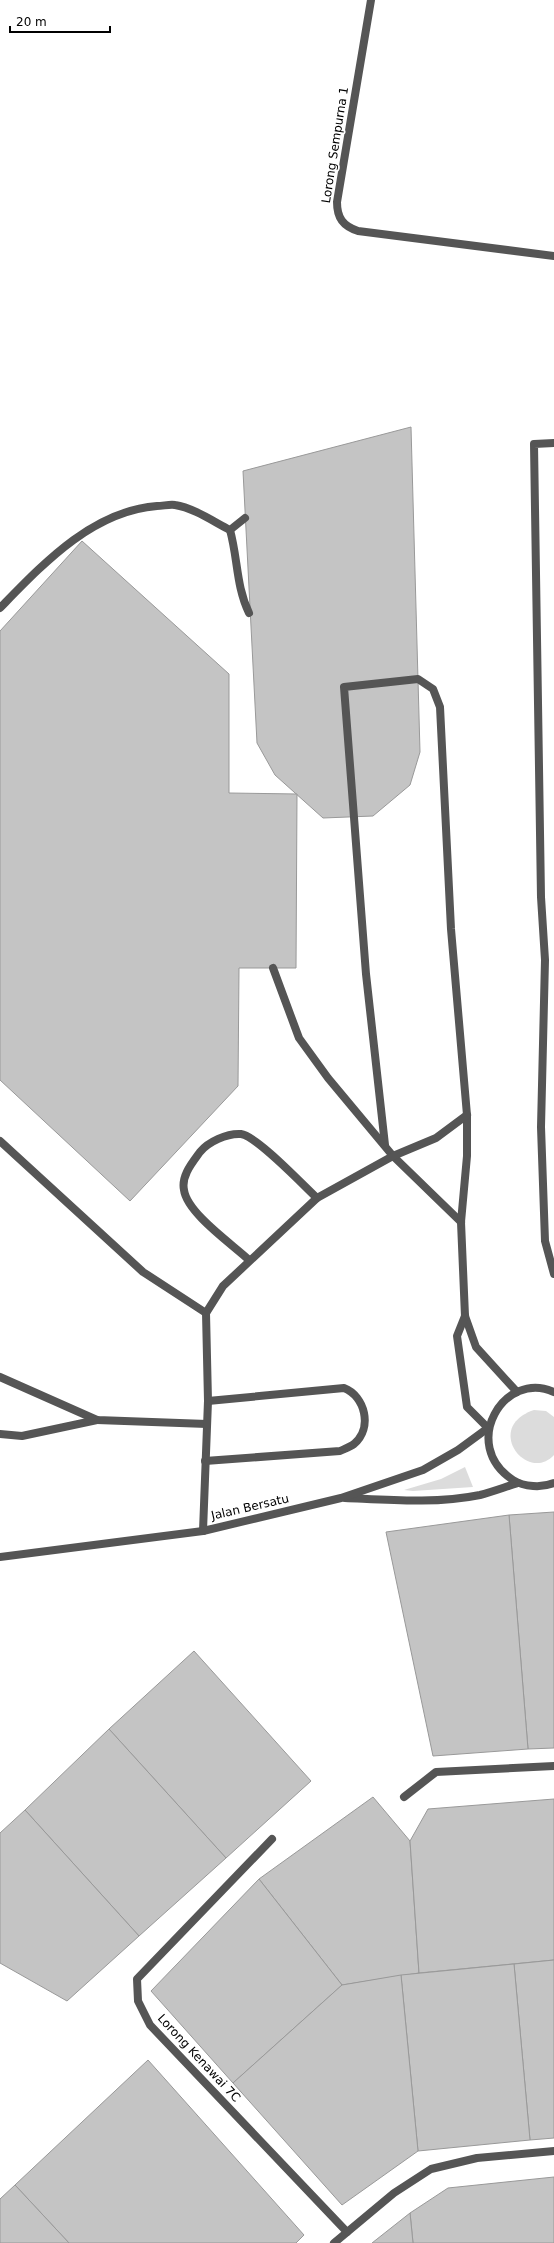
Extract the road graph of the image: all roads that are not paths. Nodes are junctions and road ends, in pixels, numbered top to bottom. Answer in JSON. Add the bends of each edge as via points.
{"nodes":[{"id":1,"x":371,"y":0,"type":"edge"},
{"id":2,"x":554,"y":256,"type":"edge"},
{"id":3,"x":554,"y":443,"type":"edge"},
{"id":4,"x":245,"y":518,"type":"dead end"},
{"id":5,"x":230,"y":530,"type":"junction"},
{"id":6,"x":0,"y":608,"type":"edge"},
{"id":7,"x":249,"y":613,"type":"dead end"},
{"id":8,"x":272,"y":968,"type":"dead end"},
{"id":9,"x":467,"y":1115,"type":"junction"},
{"id":10,"x":0,"y":1140,"type":"edge"},
{"id":11,"x":385,"y":1145,"type":"junction"},
{"id":12,"x":393,"y":1156,"type":"junction"},
{"id":13,"x":317,"y":1198,"type":"junction"},
{"id":14,"x":461,"y":1222,"type":"junction"},
{"id":15,"x":249,"y":1260,"type":"junction"},
{"id":16,"x":554,"y":1271,"type":"edge"},
{"id":17,"x":206,"y":1313,"type":"junction"},
{"id":18,"x":465,"y":1316,"type":"junction"},
{"id":19,"x":0,"y":1377,"type":"edge"},
{"id":20,"x":517,"y":1392,"type":"junction"},
{"id":21,"x":554,"y":1392,"type":"edge"},
{"id":22,"x":208,"y":1401,"type":"junction"},
{"id":23,"x":97,"y":1420,"type":"junction"},
{"id":24,"x":207,"y":1424,"type":"junction"},
{"id":25,"x":488,"y":1428,"type":"junction"},
{"id":26,"x":0,"y":1434,"type":"edge"},
{"id":27,"x":205,"y":1461,"type":"junction"},
{"id":28,"x":518,"y":1483,"type":"junction"},
{"id":29,"x":554,"y":1483,"type":"edge"},
{"id":30,"x":340,"y":1498,"type":"junction"},
{"id":31,"x":203,"y":1530,"type":"junction"},
{"id":32,"x":0,"y":1557,"type":"edge"},
{"id":33,"x":554,"y":1766,"type":"edge"},
{"id":34,"x":404,"y":1797,"type":"dead end"},
{"id":35,"x":272,"y":1839,"type":"dead end"},
{"id":36,"x":554,"y":2151,"type":"edge"},
{"id":37,"x":348,"y":2232,"type":"junction"},
{"id":38,"x":334,"y":2243,"type":"edge"}],
"edges":[{"from":1,"to":2,"type":"street","name":"Lorong Sempurna 1","via":[[337,202],[337,212],[341,221],[348,228],[358,231]]},
{"from":3,"to":16,"type":"street","via":[[534,444],[541,898],[545,960],[541,1127],[545,1241]]},
{"from":4,"to":5,"type":"street"},
{"from":5,"to":6,"type":"street","via":[[175,505],[140,508],[94,526],[45,562]]},
{"from":5,"to":7,"type":"street","via":[[236,553],[240,588]]},
{"from":8,"to":11,"type":"street","via":[[299,1038],[328,1078]]},
{"from":9,"to":11,"type":"street","via":[[450,929],[440,707],[433,689],[418,679],[344,687],[366,974]]},
{"from":9,"to":12,"type":"street","via":[[436,1138]]},
{"from":9,"to":14,"type":"street","via":[[467,1156]]},
{"from":10,"to":17,"type":"street","via":[[143,1272]]},
{"from":11,"to":12,"type":"street"},
{"from":12,"to":13,"type":"street"},
{"from":12,"to":14,"type":"street"},
{"from":13,"to":15,"type":"street"},
{"from":13,"to":15,"type":"street","via":[[258,1143],[241,1134],[220,1137],[201,1150],[185,1174],[184,1190],[191,1208]]},
{"from":14,"to":18,"type":"street"},
{"from":15,"to":17,"type":"street","via":[[223,1286]]},
{"from":17,"to":22,"type":"street"},
{"from":18,"to":20,"type":"street","via":[[476,1347]]},
{"from":18,"to":25,"type":"street","via":[[457,1336],[467,1407]]},
{"from":19,"to":23,"type":"street"},
{"from":20,"to":21,"type":"street","via":[[533,1388]]},
{"from":20,"to":25,"type":"street","via":[[504,1401],[494,1413]]},
{"from":22,"to":24,"type":"street"},
{"from":22,"to":27,"type":"street","via":[[344,1388],[354,1392],[363,1405],[364,1428],[354,1444],[340,1451]]},
{"from":23,"to":24,"type":"street"},
{"from":23,"to":26,"type":"street","via":[[22,1436]]},
{"from":24,"to":27,"type":"street"},
{"from":25,"to":28,"type":"street","via":[[488,1445],[494,1461],[503,1473]]},
{"from":25,"to":30,"type":"street","name":"Jalan Bersatu","via":[[458,1450],[422,1470]]},
{"from":27,"to":31,"type":"street"},
{"from":28,"to":29,"type":"street","via":[[533,1486]]},
{"from":28,"to":30,"type":"street","via":[[480,1494],[445,1499]]},
{"from":30,"to":31,"type":"street","name":"Jalan Bersatu"},
{"from":31,"to":32,"type":"street","name":"Jalan Bersatu"},
{"from":33,"to":34,"type":"street","via":[[436,1772]]},
{"from":35,"to":37,"type":"street","name":"Lorong Kenawai 7C","via":[[138,1979],[138,2001],[150,2025]]},
{"from":36,"to":37,"type":"street","via":[[477,2158],[431,2169],[394,2194]]},
{"from":37,"to":38,"type":"street"}]}
